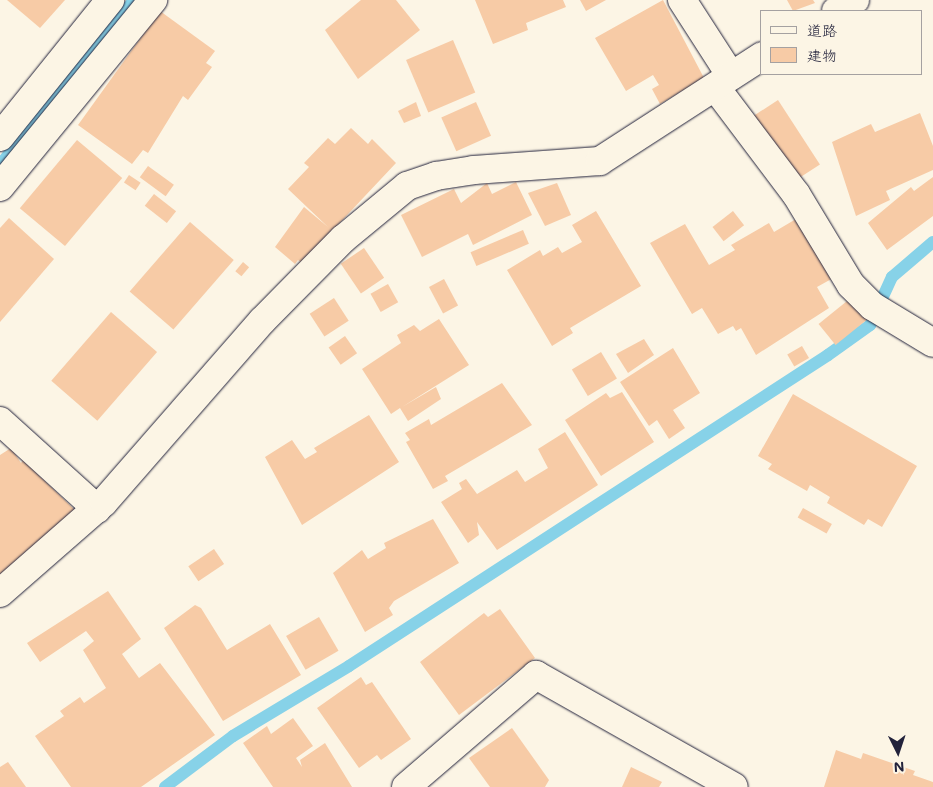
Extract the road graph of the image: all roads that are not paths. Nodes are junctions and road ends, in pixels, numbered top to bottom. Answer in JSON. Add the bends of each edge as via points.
{"nodes":[{"id":1,"x":110,"y":0,"type":"edge"},
{"id":2,"x":153,"y":0,"type":"edge"},
{"id":3,"x":682,"y":0,"type":"edge"},
{"id":4,"x":855,"y":0,"type":"edge"},
{"id":5,"x":838,"y":10,"type":"edge"},
{"id":6,"x":760,"y":57,"type":"edge"},
{"id":7,"x":723,"y":82,"type":"junction"},
{"id":8,"x":0,"y":137,"type":"edge"},
{"id":9,"x":0,"y":187,"type":"edge"},
{"id":10,"x":933,"y":343,"type":"edge"},
{"id":11,"x":0,"y":421,"type":"edge"},
{"id":12,"x":97,"y":509,"type":"junction"},
{"id":13,"x":0,"y":593,"type":"edge"},
{"id":14,"x":406,"y":787,"type":"edge"},
{"id":15,"x":734,"y":787,"type":"edge"}],
"edges":[{"from":1,"to":8,"type":"street"},
{"from":2,"to":9,"type":"street"},
{"from":3,"to":7,"type":"street"},
{"from":4,"to":5,"type":"street"},
{"from":6,"to":7,"type":"street"},
{"from":7,"to":10,"type":"street","via":[[851,284],[878,310]]},
{"from":7,"to":12,"type":"street","via":[[600,161],[474,170],[436,176],[407,186],[343,240],[262,321]]},
{"from":11,"to":12,"type":"street"},
{"from":12,"to":13,"type":"street"},
{"from":14,"to":15,"type":"street","via":[[536,675]]}]}
